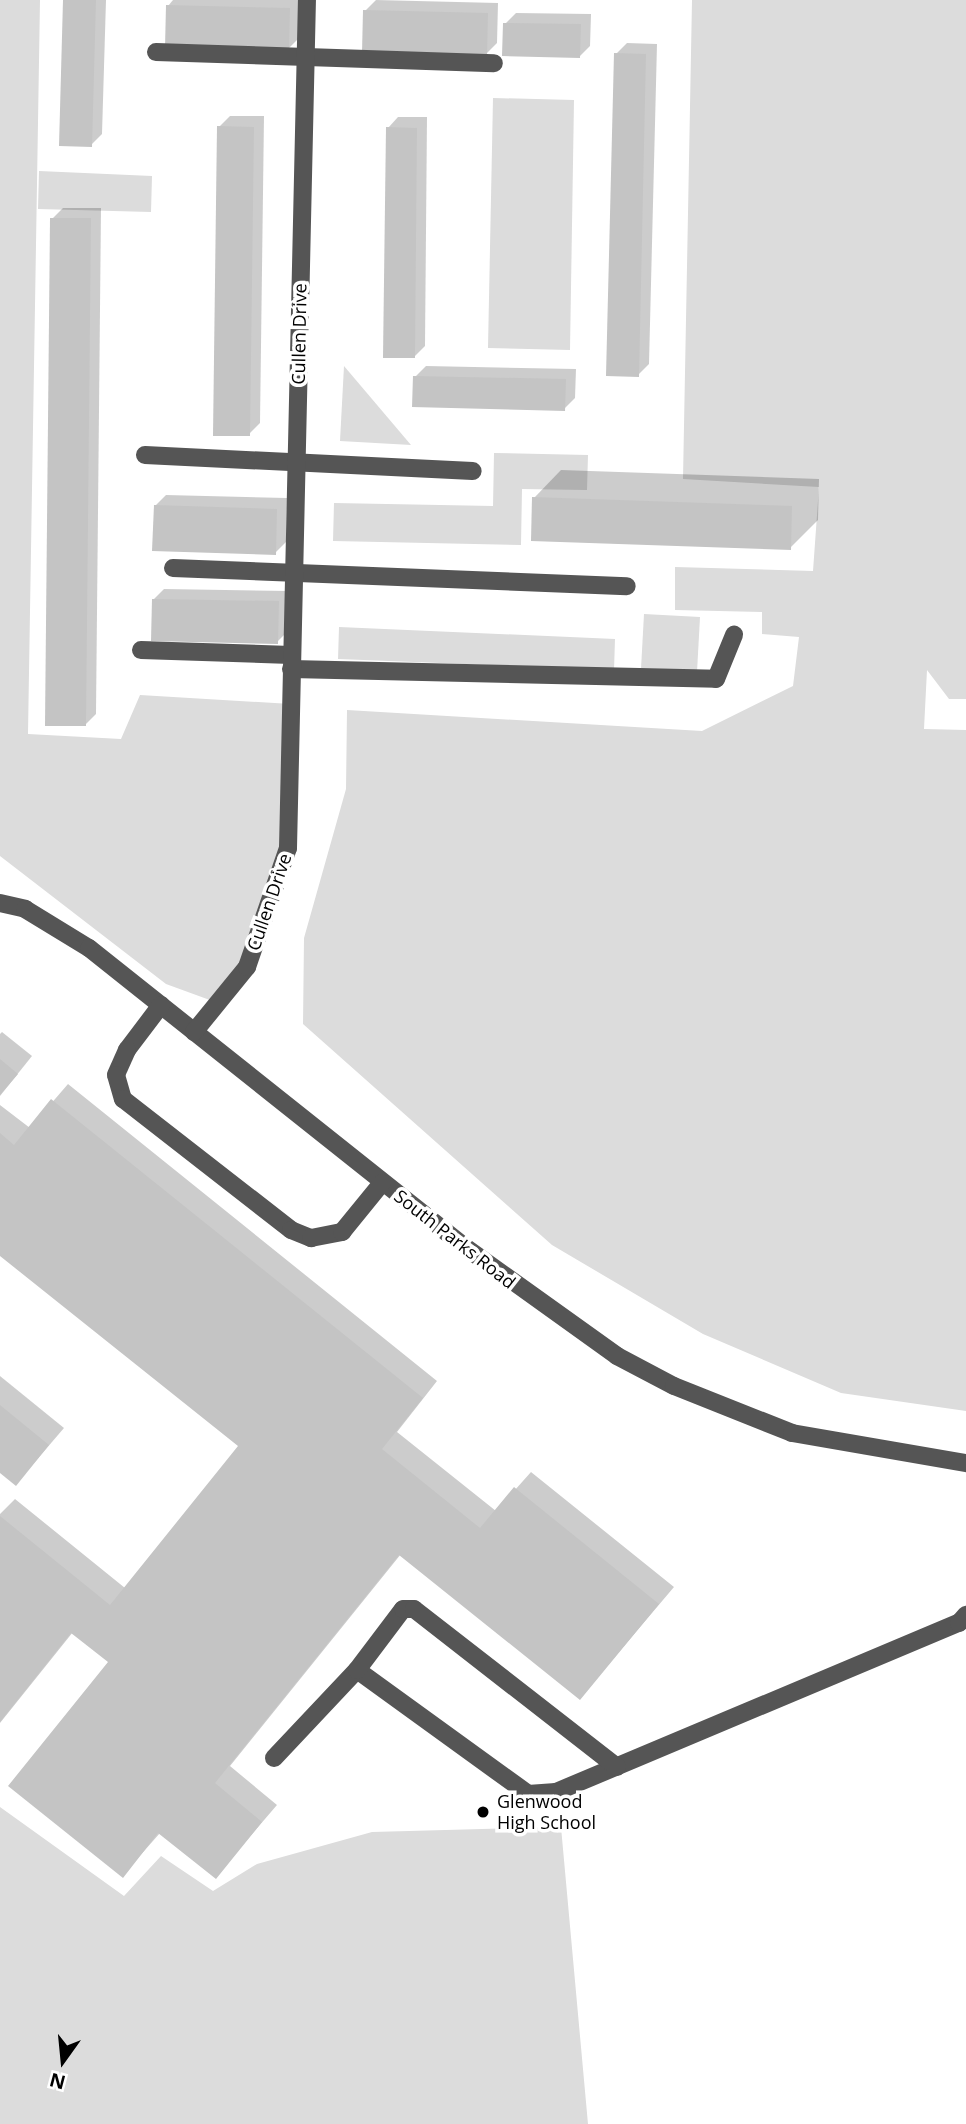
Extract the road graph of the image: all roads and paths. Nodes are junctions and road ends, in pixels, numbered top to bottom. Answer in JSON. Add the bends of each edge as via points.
{"nodes":[{"id":1,"x":307,"y":0,"type":"edge"},
{"id":2,"x":156,"y":52,"type":"dead end"},
{"id":3,"x":306,"y":57,"type":"junction"},
{"id":4,"x":494,"y":63,"type":"dead end"},
{"id":5,"x":145,"y":455,"type":"dead end"},
{"id":6,"x":296,"y":462,"type":"junction"},
{"id":7,"x":473,"y":471,"type":"dead end"},
{"id":8,"x":173,"y":568,"type":"dead end"},
{"id":9,"x":293,"y":573,"type":"junction"},
{"id":10,"x":627,"y":586,"type":"dead end"},
{"id":11,"x":734,"y":635,"type":"dead end"},
{"id":12,"x":141,"y":650,"type":"dead end"},
{"id":13,"x":291,"y":662,"type":"junction"},
{"id":14,"x":0,"y":902,"type":"edge"},
{"id":15,"x":161,"y":1004,"type":"junction"},
{"id":16,"x":194,"y":1032,"type":"junction"},
{"id":17,"x":382,"y":1182,"type":"junction"},
{"id":18,"x":966,"y":1463,"type":"edge"},
{"id":19,"x":966,"y":1615,"type":"edge"},
{"id":20,"x":357,"y":1670,"type":"junction"},
{"id":21,"x":274,"y":1758,"type":"dead end"},
{"id":22,"x":617,"y":1767,"type":"junction"}],
"edges":[{"from":1,"to":3,"type":"street","name":"Cullen Drive"},
{"from":2,"to":3,"type":"street"},
{"from":3,"to":4,"type":"street"},
{"from":3,"to":6,"type":"street","name":"Cullen Drive"},
{"from":5,"to":6,"type":"street"},
{"from":6,"to":7,"type":"street"},
{"from":6,"to":9,"type":"street","name":"Cullen Drive"},
{"from":8,"to":9,"type":"street"},
{"from":9,"to":10,"type":"street"},
{"from":9,"to":13,"type":"street","name":"Cullen Drive"},
{"from":11,"to":13,"type":"street","via":[[716,679]]},
{"from":12,"to":13,"type":"street"},
{"from":13,"to":16,"type":"street","name":"Cullen Drive","via":[[288,848],[247,967]]},
{"from":14,"to":15,"type":"street","name":"South Parks Road","via":[[58,926]]},
{"from":15,"to":16,"type":"street","name":"South Parks Road"},
{"from":15,"to":17,"type":"street","via":[[121,1062],[116,1075],[122,1099],[291,1230],[312,1238],[342,1232]]},
{"from":16,"to":17,"type":"street","name":"South Parks Road"},
{"from":17,"to":18,"type":"street","name":"South Parks Road","via":[[538,1303],[617,1356],[674,1386],[792,1433]]},
{"from":19,"to":22,"type":"street","via":[[959,1623]]},
{"from":20,"to":21,"type":"street"},
{"from":20,"to":22,"type":"street","via":[[528,1794],[556,1792]]},
{"from":20,"to":22,"type":"street","via":[[403,1609],[414,1609]]}]}
